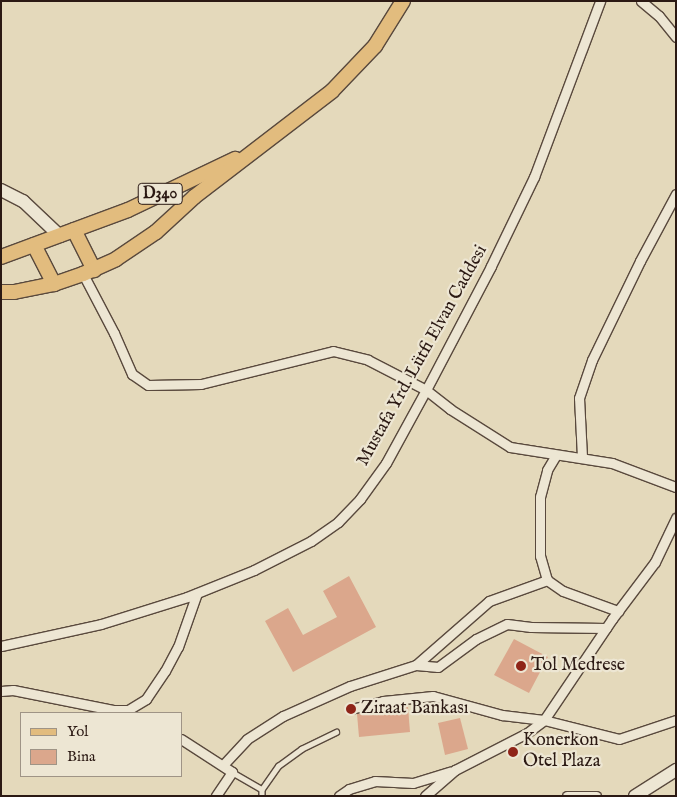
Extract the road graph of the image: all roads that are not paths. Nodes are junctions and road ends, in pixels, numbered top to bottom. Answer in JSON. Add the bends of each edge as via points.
{"nodes":[{"id":1,"x":403,"y":1,"type":"edge"},
{"id":2,"x":600,"y":1,"type":"edge"},
{"id":3,"x":641,"y":1,"type":"edge"},
{"id":4,"x":676,"y":37,"type":"edge"},
{"id":5,"x":259,"y":148,"type":"junction"},
{"id":6,"x":1,"y":190,"type":"edge"},
{"id":7,"x":676,"y":194,"type":"edge"},
{"id":8,"x":74,"y":230,"type":"junction"},
{"id":9,"x":60,"y":236,"type":"junction"},
{"id":10,"x":34,"y":245,"type":"junction"},
{"id":11,"x":1,"y":257,"type":"edge"},
{"id":12,"x":88,"y":272,"type":"junction"},
{"id":13,"x":54,"y":284,"type":"junction"},
{"id":14,"x":1,"y":292,"type":"edge"},
{"id":15,"x":426,"y":390,"type":"junction"},
{"id":16,"x":556,"y":455,"type":"junction"},
{"id":17,"x":582,"y":457,"type":"junction"},
{"id":18,"x":676,"y":487,"type":"edge"},
{"id":19,"x":676,"y":518,"type":"edge"},
{"id":20,"x":547,"y":580,"type":"junction"},
{"id":21,"x":197,"y":593,"type":"junction"},
{"id":22,"x":618,"y":610,"type":"junction"},
{"id":23,"x":606,"y":628,"type":"junction"},
{"id":24,"x":1,"y":646,"type":"edge"},
{"id":25,"x":416,"y":665,"type":"junction"},
{"id":26,"x":1,"y":685,"type":"edge"},
{"id":27,"x":13,"y":690,"type":"junction"},
{"id":28,"x":1,"y":691,"type":"edge"},
{"id":29,"x":351,"y":709,"type":"dead end"},
{"id":30,"x":131,"y":712,"type":"edge"},
{"id":31,"x":544,"y":720,"type":"junction"},
{"id":32,"x":676,"y":720,"type":"edge"},
{"id":33,"x":336,"y":732,"type":"dead end"},
{"id":34,"x":182,"y":740,"type":"edge"},
{"id":35,"x":223,"y":765,"type":"junction"},
{"id":36,"x":455,"y":770,"type":"junction"},
{"id":37,"x":676,"y":770,"type":"edge"},
{"id":38,"x":232,"y":772,"type":"junction"},
{"id":39,"x":262,"y":789,"type":"junction"},
{"id":40,"x":426,"y":795,"type":"edge"},
{"id":41,"x":216,"y":796,"type":"edge"},
{"id":42,"x":262,"y":796,"type":"edge"},
{"id":43,"x":339,"y":796,"type":"edge"},
{"id":44,"x":568,"y":796,"type":"edge"},
{"id":45,"x":596,"y":796,"type":"edge"},
{"id":46,"x":635,"y":796,"type":"edge"}],
"edges":[{"from":1,"to":5,"type":"main road","number":"D340","via":[[375,46],[332,91]]},
{"from":2,"to":15,"type":"street","name":"Mustafa Yrd. Lütfi Elvan Caddesi","via":[[534,177]]},
{"from":3,"to":4,"type":"street"},
{"from":5,"to":8,"type":"main road","number":"D340","via":[[128,210]]},
{"from":5,"to":12,"type":"main road","number":"D340","via":[[194,197],[156,232],[116,259]]},
{"from":6,"to":9,"type":"street","via":[[23,201]]},
{"from":7,"to":17,"type":"street","via":[[592,360],[579,398]]},
{"from":8,"to":9,"type":"main road","number":"D340"},
{"from":8,"to":12,"type":"main road"},
{"from":9,"to":10,"type":"main road","number":"D340"},
{"from":10,"to":11,"type":"main road","number":"D340"},
{"from":10,"to":13,"type":"main road"},
{"from":12,"to":13,"type":"main road","number":"D340"},
{"from":12,"to":15,"type":"street","via":[[132,374],[148,385],[201,384],[333,351],[368,360]]},
{"from":13,"to":14,"type":"main road","number":"D340"},
{"from":15,"to":16,"type":"street","via":[[510,447]]},
{"from":15,"to":21,"type":"street","name":"Mustafa Yrd. Lütfi Elvan Caddesi","via":[[386,463],[360,499],[338,522],[312,541],[254,570]]},
{"from":16,"to":17,"type":"street"},
{"from":16,"to":20,"type":"street","via":[[547,470],[540,497],[540,556]]},
{"from":17,"to":18,"type":"street","via":[[612,463]]},
{"from":19,"to":22,"type":"street","via":[[655,562]]},
{"from":20,"to":22,"type":"street","via":[[563,591]]},
{"from":20,"to":25,"type":"street","via":[[489,601]]},
{"from":21,"to":24,"type":"street","name":"Mustafa Yrd. Lütfi Elvan Caddesi","via":[[102,624]]},
{"from":21,"to":30,"type":"street","via":[[178,647],[165,671],[146,699]]},
{"from":22,"to":23,"type":"street"},
{"from":23,"to":25,"type":"street","via":[[507,624],[476,639],[438,667]]},
{"from":23,"to":31,"type":"street"},
{"from":25,"to":35,"type":"street","via":[[350,686],[283,716],[247,739]]},
{"from":26,"to":27,"type":"street"},
{"from":27,"to":28,"type":"street"},
{"from":27,"to":30,"type":"street"},
{"from":29,"to":31,"type":"street","via":[[382,701],[433,696],[502,715]]},
{"from":31,"to":32,"type":"street","via":[[619,739]]},
{"from":31,"to":36,"type":"street"},
{"from":33,"to":39,"type":"lane","via":[[302,749],[278,766]]},
{"from":34,"to":35,"type":"street"},
{"from":35,"to":38,"type":"street"},
{"from":36,"to":40,"type":"street"},
{"from":36,"to":43,"type":"street","via":[[413,782],[375,782],[349,789]]},
{"from":37,"to":46,"type":"street"},
{"from":38,"to":39,"type":"lane"},
{"from":38,"to":41,"type":"street"},
{"from":39,"to":42,"type":"lane"},
{"from":44,"to":45,"type":"street"}]}
